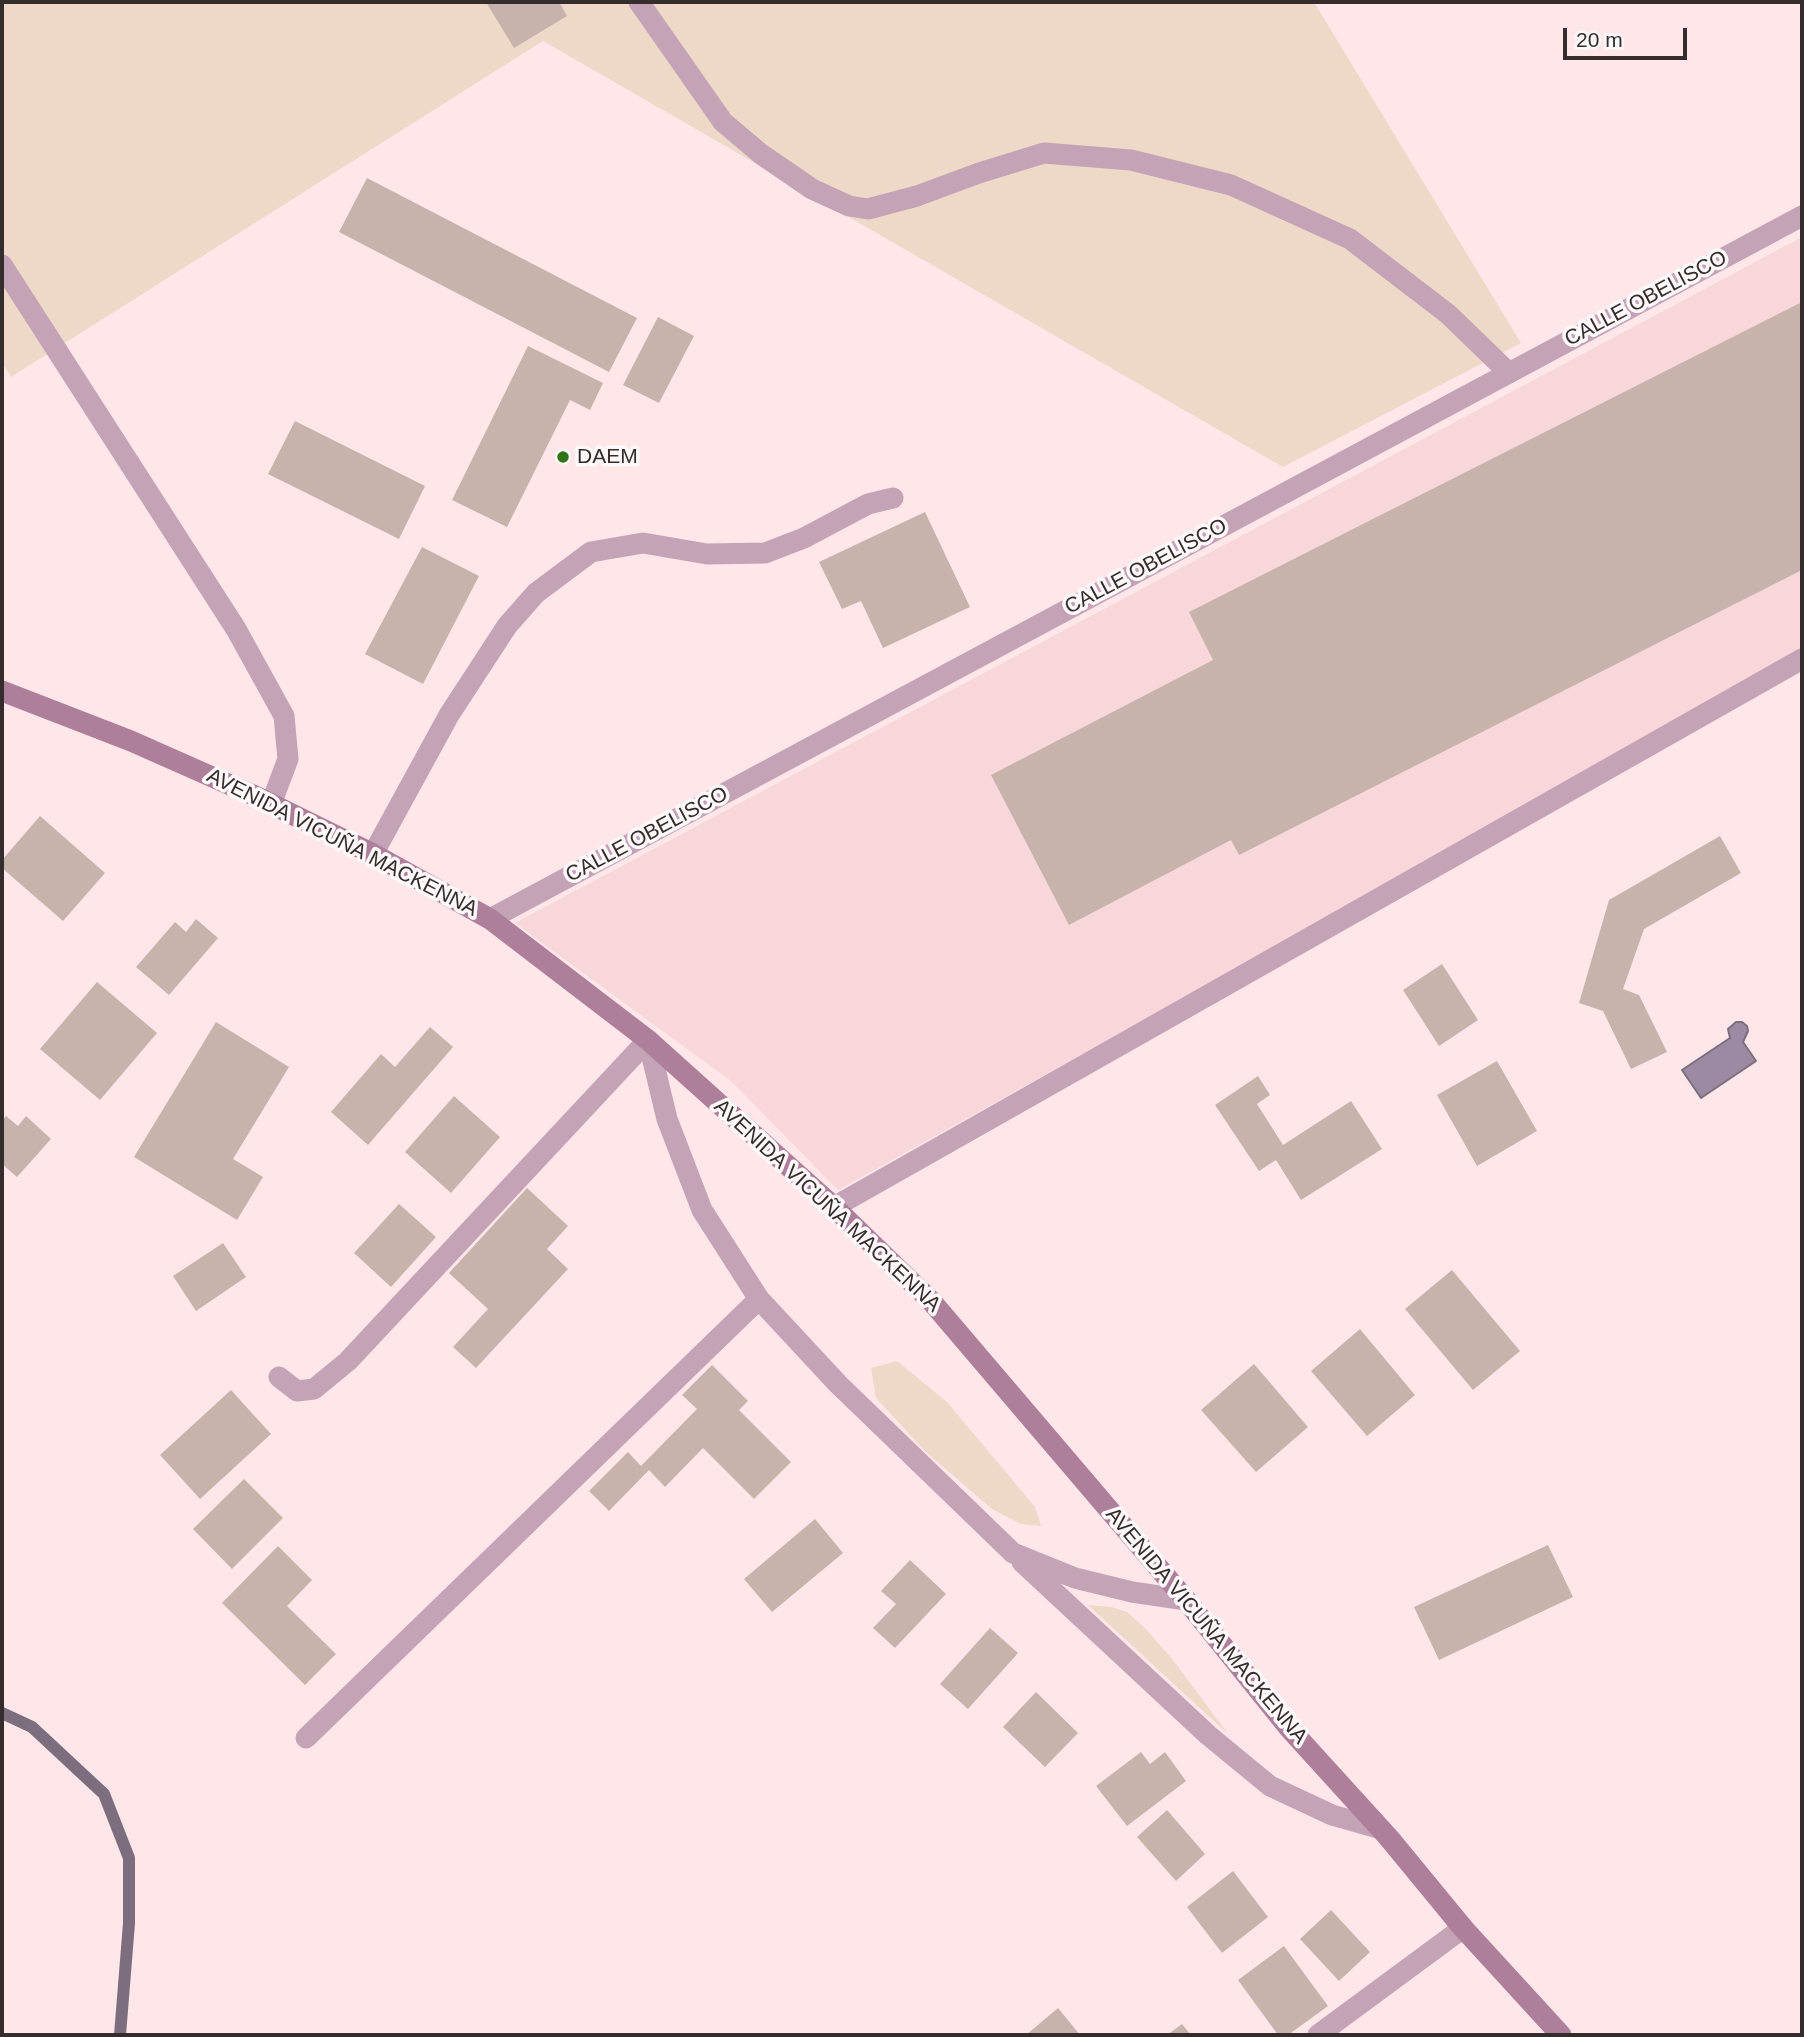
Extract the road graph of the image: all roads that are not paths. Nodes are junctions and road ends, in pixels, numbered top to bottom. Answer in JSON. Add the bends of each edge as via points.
{"nodes":[{"id":1,"x":639,"y":2,"type":"edge"},
{"id":2,"x":1802,"y":216,"type":"edge"},
{"id":3,"x":2,"y":265,"type":"edge"},
{"id":4,"x":1509,"y":373,"type":"junction"},
{"id":5,"x":893,"y":498,"type":"dead end"},
{"id":6,"x":1802,"y":659,"type":"edge"},
{"id":7,"x":2,"y":691,"type":"edge"},
{"id":8,"x":271,"y":804,"type":"junction"},
{"id":9,"x":373,"y":854,"type":"junction"},
{"id":10,"x":490,"y":919,"type":"junction"},
{"id":11,"x":648,"y":1040,"type":"junction"},
{"id":12,"x":834,"y":1207,"type":"junction"},
{"id":13,"x":759,"y":1299,"type":"junction"},
{"id":14,"x":279,"y":1377,"type":"dead end"},
{"id":15,"x":1013,"y":1553,"type":"junction"},
{"id":16,"x":1186,"y":1600,"type":"junction"},
{"id":17,"x":306,"y":1738,"type":"dead end"},
{"id":18,"x":1381,"y":1829,"type":"junction"},
{"id":19,"x":1463,"y":1928,"type":"junction"},
{"id":20,"x":1318,"y":2035,"type":"edge"},
{"id":21,"x":1561,"y":2035,"type":"edge"}],
"edges":[{"from":1,"to":4,"type":"street","via":[[723,122],[811,189],[849,206],[868,209],[917,196],[1044,153],[1131,160],[1218,181],[1350,239],[1448,314]]},
{"from":2,"to":4,"type":"street","name":"CALLE OBELISCO"},
{"from":3,"to":8,"type":"street","via":[[236,629],[284,716],[288,759]]},
{"from":4,"to":10,"type":"street","name":"CALLE OBELISCO"},
{"from":5,"to":9,"type":"street","via":[[868,504],[765,553],[707,554],[643,543],[591,552],[536,593],[507,626],[449,715]]},
{"from":6,"to":12,"type":"street"},
{"from":7,"to":8,"type":"main road","name":"AVENIDA VICUÑA MACKENNA","via":[[131,741]]},
{"from":8,"to":9,"type":"main road","name":"AVENIDA VICUÑA MACKENNA"},
{"from":9,"to":10,"type":"main road","name":"AVENIDA VICUÑA MACKENNA"},
{"from":10,"to":11,"type":"main road","name":"AVENIDA VICUÑA MACKENNA"},
{"from":11,"to":12,"type":"main road","name":"AVENIDA VICUÑA MACKENNA"},
{"from":11,"to":13,"type":"street","via":[[667,1119],[702,1210]]},
{"from":11,"to":14,"type":"street","via":[[348,1361],[314,1389],[297,1391]]},
{"from":12,"to":16,"type":"main road","name":"AVENIDA VICUÑA MACKENNA","via":[[932,1302]]},
{"from":13,"to":15,"type":"street","via":[[838,1384]]},
{"from":13,"to":17,"type":"street"},
{"from":15,"to":16,"type":"street","via":[[1075,1578]]},
{"from":15,"to":18,"type":"street","via":[[1208,1735],[1270,1786],[1332,1815]]},
{"from":16,"to":18,"type":"main road","name":"AVENIDA VICUÑA MACKENNA","via":[[1289,1728]]},
{"from":18,"to":19,"type":"main road","name":"AVENIDA VICUÑA MACKENNA"},
{"from":19,"to":20,"type":"street"},
{"from":19,"to":21,"type":"main road","name":"AVENIDA VICUÑA MACKENNA"}]}
